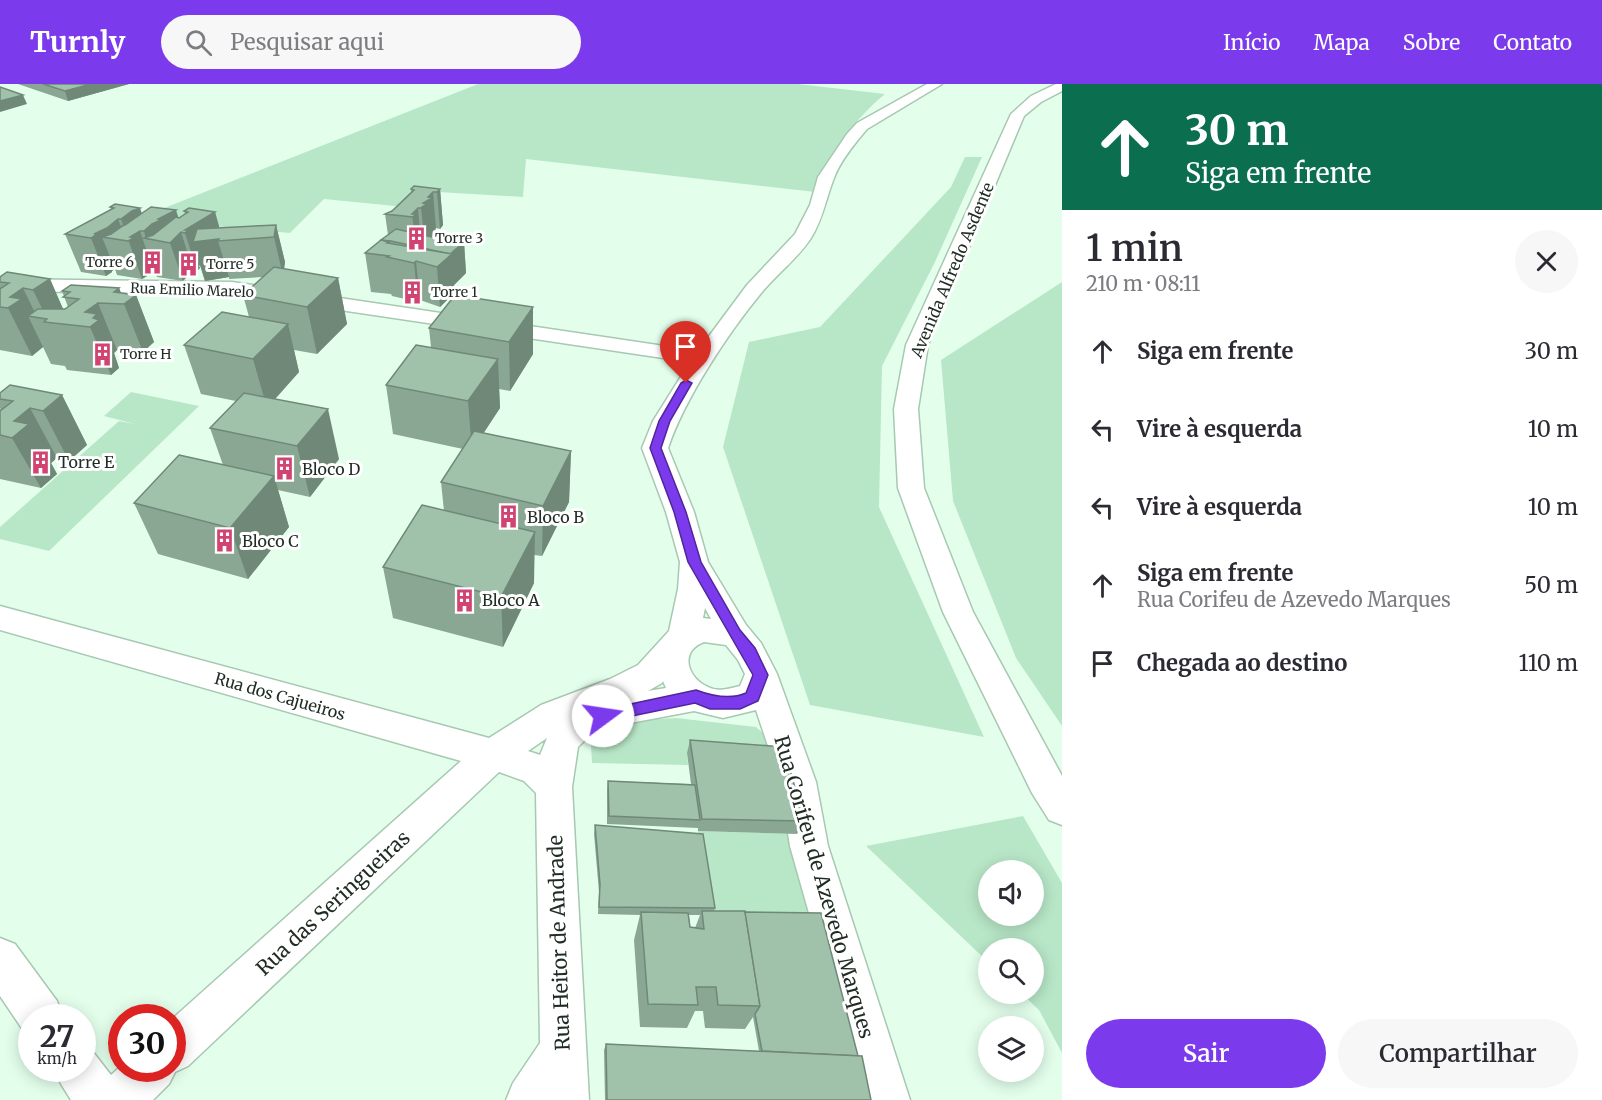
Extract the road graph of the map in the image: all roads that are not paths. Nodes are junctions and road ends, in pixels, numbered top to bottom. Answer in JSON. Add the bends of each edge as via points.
{"nodes":[{"id":1,"x":936,"y":84,"type":"edge"},
{"id":2,"x":1062,"y":86,"type":"edge"},
{"id":3,"x":0,"y":285,"type":"edge"},
{"id":4,"x":704,"y":358,"type":"junction"},
{"id":5,"x":694,"y":562,"type":"junction"},
{"id":6,"x":0,"y":618,"type":"edge"},
{"id":7,"x":735,"y":634,"type":"junction"},
{"id":8,"x":680,"y":641,"type":"junction"},
{"id":9,"x":760,"y":675,"type":"junction"},
{"id":10,"x":696,"y":697,"type":"junction"},
{"id":11,"x":494,"y":755,"type":"junction"},
{"id":12,"x":554,"y":787,"type":"junction"},
{"id":13,"x":1062,"y":808,"type":"edge"},
{"id":14,"x":0,"y":959,"type":"edge"},
{"id":15,"x":32,"y":1004,"type":"edge"},
{"id":16,"x":186,"y":1037,"type":"edge"},
{"id":17,"x":561,"y":1053,"type":"junction"},
{"id":18,"x":87,"y":1082,"type":"edge"},
{"id":19,"x":138,"y":1082,"type":"edge"},
{"id":20,"x":100,"y":1100,"type":"edge"},
{"id":21,"x":118,"y":1100,"type":"edge"},
{"id":22,"x":530,"y":1100,"type":"edge"},
{"id":23,"x":565,"y":1100,"type":"edge"},
{"id":24,"x":886,"y":1100,"type":"edge"}],
"edges":[{"from":1,"to":4,"type":"street","via":[[862,126],[852,137],[826,177],[803,236],[754,289]]},
{"from":2,"to":13,"type":"street","name":"Avenida Alfredo Asdente","via":[[1018,114],[917,345],[906,409],[911,488],[958,612]]},
{"from":3,"to":4,"type":"street","name":"Rua Emilio Marelo","via":[[281,290],[390,312]]},
{"from":4,"to":5,"type":"street","via":[[665,421],[655,448]]},
{"from":5,"to":7,"type":"street"},
{"from":5,"to":8,"type":"street","via":[[693,589]]},
{"from":6,"to":11,"type":"street","name":"Rua dos Cajueiros"},
{"from":7,"to":8,"type":"street","via":[[708,629]]},
{"from":7,"to":9,"type":"street","via":[[750,652]]},
{"from":8,"to":10,"type":"street","via":[[671,655],[671,666],[675,678]]},
{"from":8,"to":11,"type":"street","name":"Rua das Seringueiras","via":[[650,674],[553,715]]},
{"from":9,"to":10,"type":"street","via":[[753,697],[740,702],[710,702]]},
{"from":9,"to":24,"type":"street","name":"Rua Corifeu de Azevedo Marques","via":[[798,782],[809,846]]},
{"from":10,"to":12,"type":"street","name":"Rua Heitor de Andrade","via":[[585,720],[565,736],[558,754]]},
{"from":11,"to":12,"type":"street","name":"Rua dos Cajueiros","via":[[536,769]]},
{"from":11,"to":16,"type":"street","name":"Rua das Seringueiras"},
{"from":12,"to":17,"type":"street","name":"Rua Heitor de Andrade"},
{"from":14,"to":15,"type":"street"},
{"from":17,"to":22,"type":"street"},
{"from":17,"to":23,"type":"street","name":"Rua Heitor de Andrade"},
{"from":18,"to":20,"type":"street"},
{"from":19,"to":21,"type":"street"}]}
